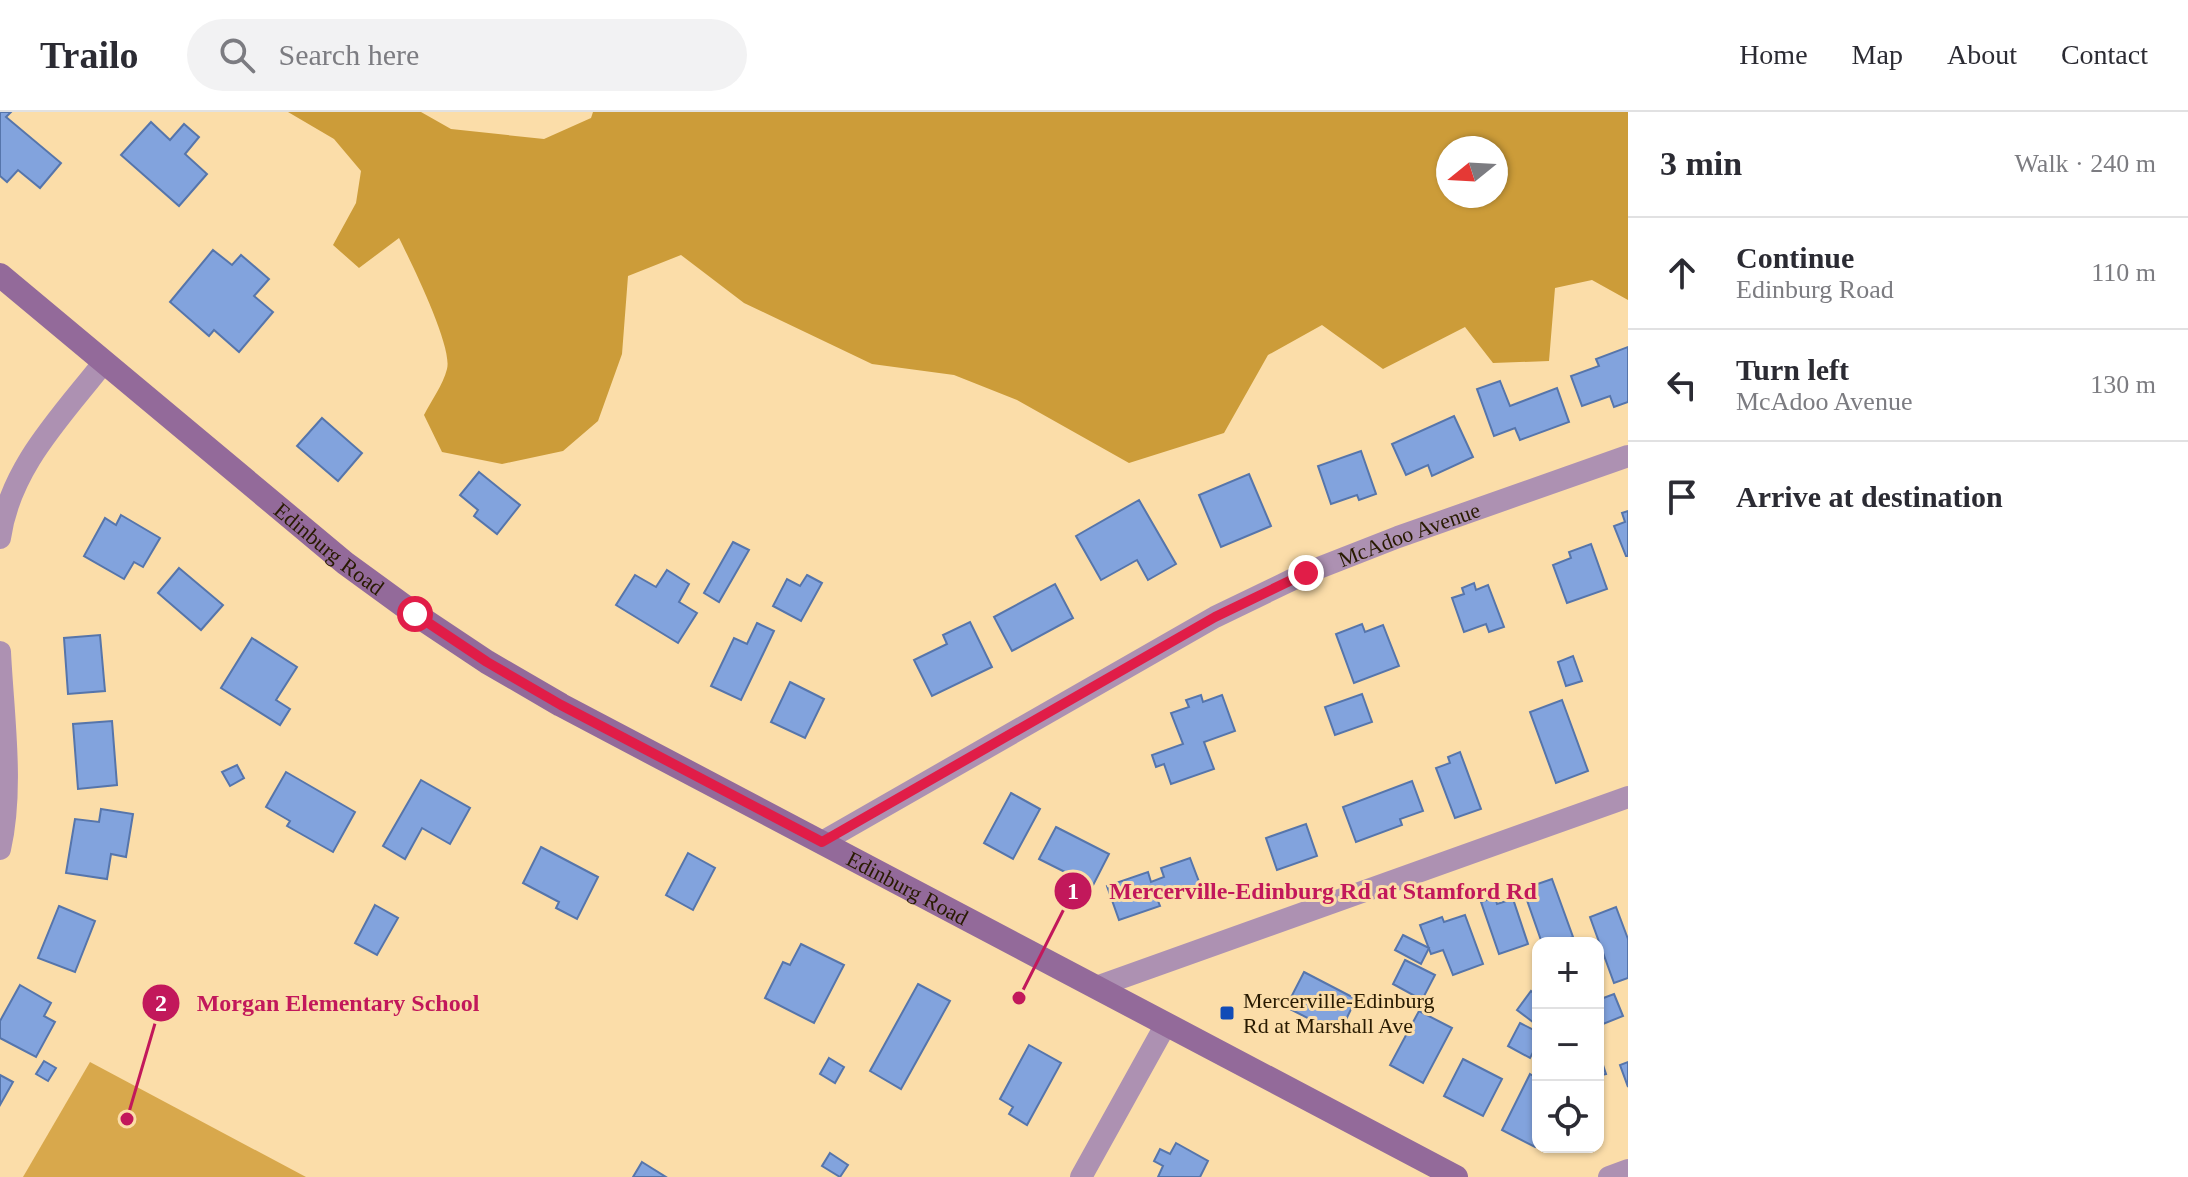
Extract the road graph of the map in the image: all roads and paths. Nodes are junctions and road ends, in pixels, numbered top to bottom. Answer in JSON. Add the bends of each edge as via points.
{"nodes":[{"id":1,"x":0,"y":275,"type":"edge"},
{"id":2,"x":104,"y":362,"type":"junction"},
{"id":3,"x":1628,"y":456,"type":"edge"},
{"id":4,"x":0,"y":538,"type":"edge"},
{"id":5,"x":0,"y":652,"type":"edge"},
{"id":6,"x":1628,"y":797,"type":"edge"},
{"id":7,"x":822,"y":842,"type":"junction"},
{"id":8,"x":0,"y":849,"type":"edge"},
{"id":9,"x":1096,"y":987,"type":"junction"},
{"id":10,"x":1166,"y":1024,"type":"junction"},
{"id":11,"x":1628,"y":1170,"type":"edge"},
{"id":12,"x":1081,"y":1177,"type":"edge"},
{"id":13,"x":1456,"y":1177,"type":"edge"},
{"id":14,"x":1609,"y":1177,"type":"edge"}],
"edges":[{"from":1,"to":2,"type":"main road","name":"Edinburg Road"},
{"from":2,"to":4,"type":"street","via":[[32,452],[13,490]]},
{"from":2,"to":7,"type":"main road","name":"Edinburg Road","via":[[345,563],[415,614],[561,705]]},
{"from":3,"to":7,"type":"street","name":"McAdoo Avenue","via":[[1306,573],[1215,617]]},
{"from":5,"to":8,"type":"street","via":[[7,786]]},
{"from":6,"to":9,"type":"street"},
{"from":7,"to":9,"type":"main road","name":"Edinburg Road"},
{"from":9,"to":10,"type":"main road","name":"Edinburg Road"},
{"from":10,"to":12,"type":"street"},
{"from":10,"to":13,"type":"main road","name":"Edinburg Road"},
{"from":11,"to":14,"type":"street"}]}
